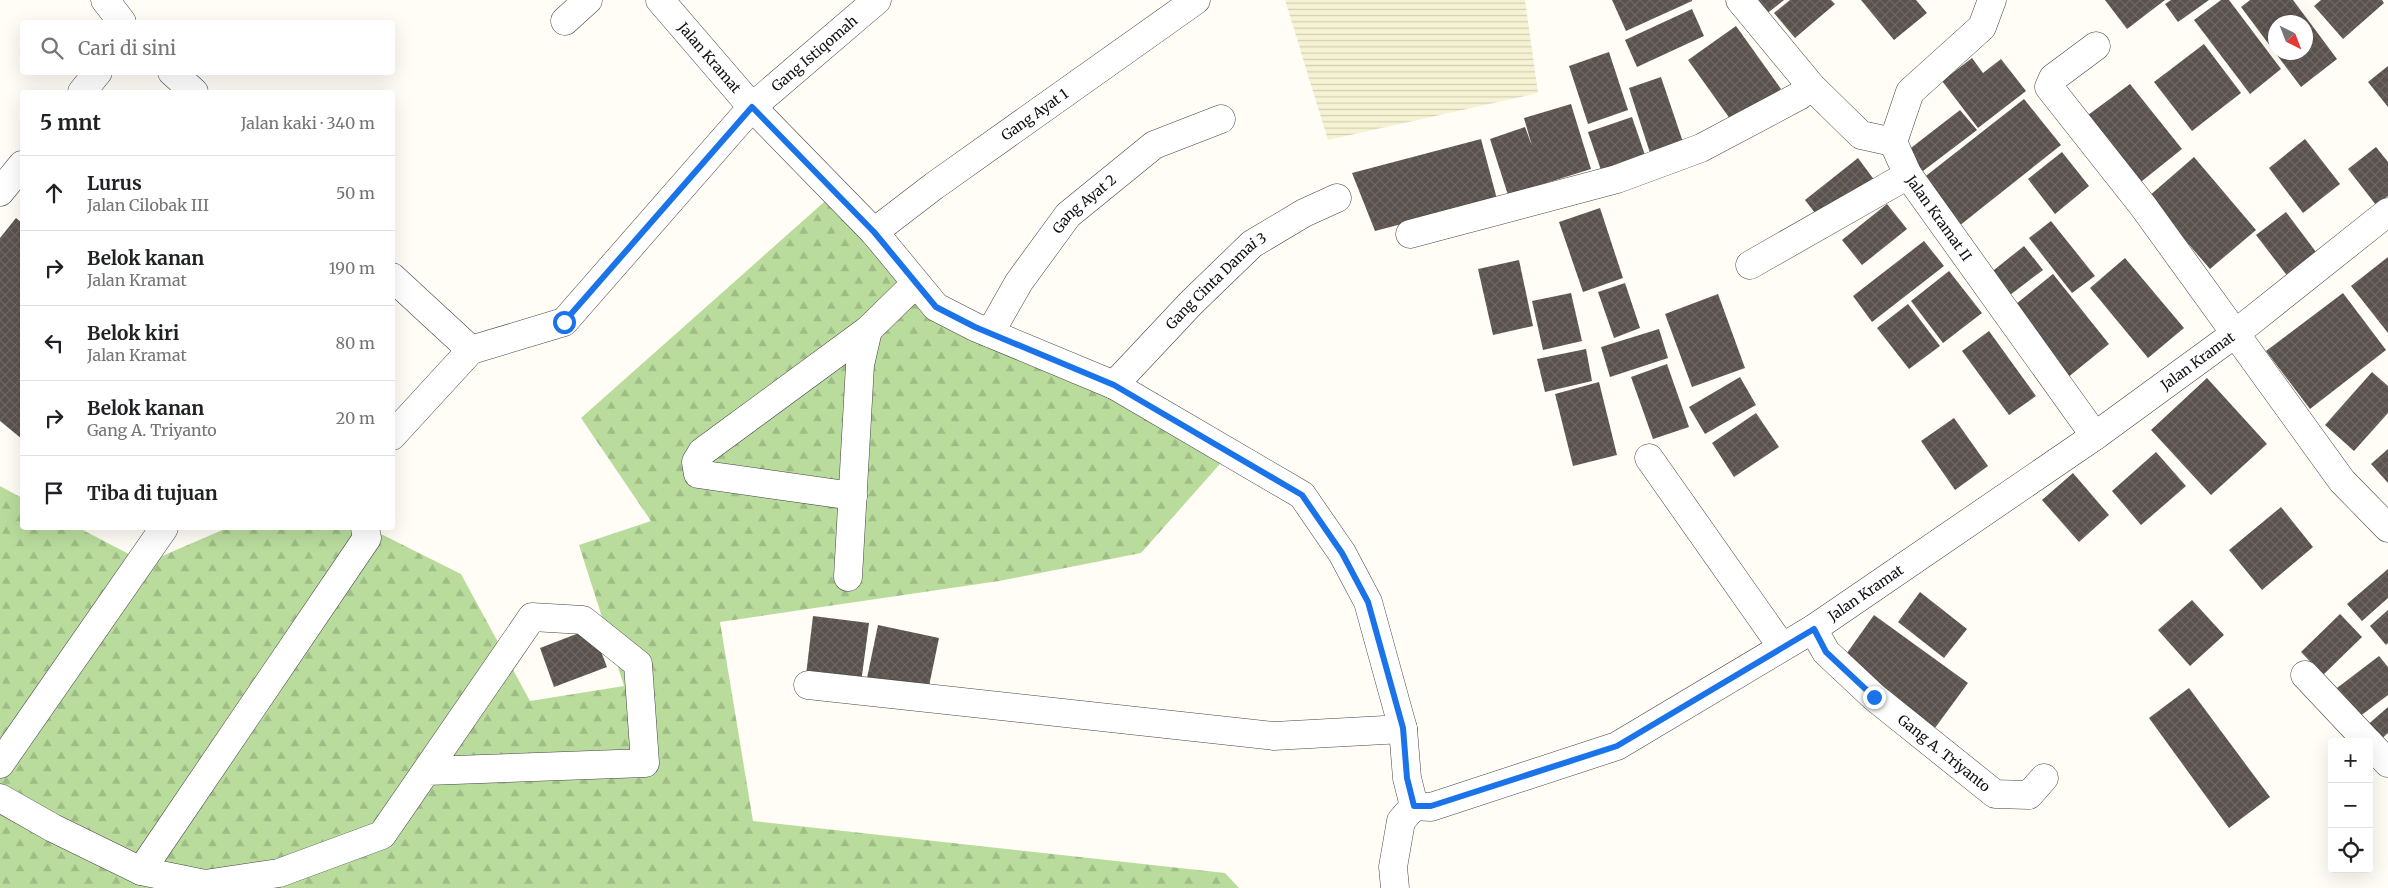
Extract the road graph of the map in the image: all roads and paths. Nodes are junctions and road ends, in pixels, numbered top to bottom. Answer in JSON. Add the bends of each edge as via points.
{"nodes":[{"id":1,"x":106,"y":0,"type":"edge"},
{"id":2,"x":588,"y":0,"type":"edge"},
{"id":3,"x":660,"y":0,"type":"edge"},
{"id":4,"x":877,"y":0,"type":"edge"},
{"id":5,"x":1196,"y":0,"type":"edge"},
{"id":6,"x":1740,"y":0,"type":"edge"},
{"id":7,"x":1992,"y":0,"type":"edge"},
{"id":8,"x":121,"y":20,"type":"edge"},
{"id":9,"x":565,"y":21,"type":"dead end"},
{"id":10,"x":2096,"y":46,"type":"dead end"},
{"id":11,"x":96,"y":75,"type":"edge"},
{"id":12,"x":175,"y":75,"type":"edge"},
{"id":13,"x":1811,"y":86,"type":"junction"},
{"id":14,"x":84,"y":90,"type":"edge"},
{"id":15,"x":192,"y":90,"type":"edge"},
{"id":16,"x":752,"y":107,"type":"junction"},
{"id":17,"x":1221,"y":119,"type":"dead end"},
{"id":18,"x":1893,"y":142,"type":"junction"},
{"id":19,"x":20,"y":167,"type":"edge"},
{"id":20,"x":1908,"y":175,"type":"junction"},
{"id":21,"x":0,"y":192,"type":"edge"},
{"id":22,"x":1337,"y":198,"type":"dead end"},
{"id":23,"x":2388,"y":212,"type":"edge"},
{"id":24,"x":874,"y":232,"type":"junction"},
{"id":25,"x":1410,"y":234,"type":"dead end"},
{"id":26,"x":1750,"y":266,"type":"dead end"},
{"id":27,"x":395,"y":280,"type":"edge"},
{"id":28,"x":915,"y":284,"type":"junction"},
{"id":29,"x":868,"y":330,"type":"junction"},
{"id":30,"x":2236,"y":333,"type":"junction"},
{"id":31,"x":990,"y":334,"type":"junction"},
{"id":32,"x":471,"y":350,"type":"junction"},
{"id":33,"x":1114,"y":385,"type":"junction"},
{"id":34,"x":395,"y":433,"type":"edge"},
{"id":35,"x":2095,"y":436,"type":"junction"},
{"id":36,"x":1649,"y":458,"type":"dead end"},
{"id":37,"x":853,"y":496,"type":"junction"},
{"id":38,"x":2388,"y":528,"type":"edge"},
{"id":39,"x":163,"y":530,"type":"edge"},
{"id":40,"x":365,"y":530,"type":"edge"},
{"id":41,"x":848,"y":576,"type":"dead end"},
{"id":42,"x":1814,"y":629,"type":"junction"},
{"id":43,"x":1782,"y":647,"type":"junction"},
{"id":44,"x":2305,"y":675,"type":"dead end"},
{"id":45,"x":808,"y":685,"type":"dead end"},
{"id":46,"x":1403,"y":728,"type":"junction"},
{"id":47,"x":2365,"y":738,"type":"edge"},
{"id":48,"x":2373,"y":746,"type":"edge"},
{"id":49,"x":2388,"y":763,"type":"edge"},
{"id":50,"x":0,"y":764,"type":"edge"},
{"id":51,"x":427,"y":770,"type":"junction"},
{"id":52,"x":2044,"y":778,"type":"dead end"},
{"id":53,"x":0,"y":798,"type":"edge"},
{"id":54,"x":1414,"y":806,"type":"junction"},
{"id":55,"x":142,"y":870,"type":"junction"},
{"id":56,"x":1395,"y":888,"type":"edge"}],
"edges":[{"from":1,"to":8,"type":"street"},
{"from":2,"to":9,"type":"street"},
{"from":3,"to":16,"type":"street","name":"Jalan Kramat"},
{"from":4,"to":16,"type":"street","name":"Gang Istiqomah"},
{"from":5,"to":24,"type":"street","name":"Gang Ayat 1"},
{"from":6,"to":13,"type":"street"},
{"from":7,"to":18,"type":"street","via":[[1982,27],[1910,92]]},
{"from":10,"to":30,"type":"street","via":[[2052,78],[2049,87],[2143,206]]},
{"from":11,"to":14,"type":"street"},
{"from":12,"to":15,"type":"street"},
{"from":13,"to":18,"type":"street","via":[[1861,135]]},
{"from":13,"to":25,"type":"street","via":[[1799,96],[1701,148],[1617,179]]},
{"from":16,"to":24,"type":"street","name":"Jalan Kramat"},
{"from":16,"to":32,"type":"street","name":"Gang Istiqomah","via":[[564,322]]},
{"from":17,"to":31,"type":"street","name":"Gang Ayat 2","via":[[1154,145],[1068,215],[1019,282]]},
{"from":18,"to":20,"type":"street","name":"Jalan Kramat II"},
{"from":19,"to":21,"type":"street"},
{"from":20,"to":26,"type":"street"},
{"from":20,"to":35,"type":"street","name":"Jalan Kramat II"},
{"from":22,"to":33,"type":"street","name":"Gang Cinta Damai 3","via":[[1252,244]]},
{"from":23,"to":30,"type":"street","name":"Jalan Kramat"},
{"from":24,"to":28,"type":"street","name":"Jalan Kramat"},
{"from":27,"to":32,"type":"street"},
{"from":28,"to":29,"type":"street"},
{"from":28,"to":31,"type":"street","name":"Jalan Kramat","via":[[936,307]]},
{"from":29,"to":37,"type":"street","via":[[860,366]]},
{"from":29,"to":37,"type":"street","via":[[702,452],[696,462],[698,474]]},
{"from":30,"to":35,"type":"street","name":"Jalan Kramat"},
{"from":30,"to":38,"type":"street","via":[[2342,481]]},
{"from":31,"to":33,"type":"street","name":"Jalan Kramat"},
{"from":32,"to":34,"type":"street"},
{"from":33,"to":46,"type":"street","name":"Jalan Kramat","via":[[1302,495],[1342,553],[1368,602]]},
{"from":35,"to":42,"type":"street","name":"Jalan Kramat"},
{"from":36,"to":43,"type":"street"},
{"from":37,"to":41,"type":"street"},
{"from":39,"to":50,"type":"street"},
{"from":40,"to":55,"type":"street","via":[[367,538]]},
{"from":42,"to":43,"type":"street","name":"Jalan Kramat"},
{"from":42,"to":52,"type":"street","name":"Gang A. Triyanto","via":[[1826,652],[1874,697],[1995,794],[2029,795]]},
{"from":43,"to":54,"type":"street","name":"Jalan Kramat","via":[[1617,746],[1431,806]]},
{"from":44,"to":47,"type":"street"},
{"from":45,"to":46,"type":"street","via":[[1274,736]]},
{"from":46,"to":54,"type":"street","name":"Jalan Kramat","via":[[1407,778]]},
{"from":48,"to":49,"type":"street"},
{"from":51,"to":51,"type":"street","via":[[532,617],[583,620],[638,664],[645,763]]},
{"from":51,"to":55,"type":"street","via":[[382,835],[279,873],[205,884]]},
{"from":53,"to":55,"type":"street","via":[[53,828]]},
{"from":54,"to":56,"type":"street","via":[[1401,821],[1392,867]]}]}
